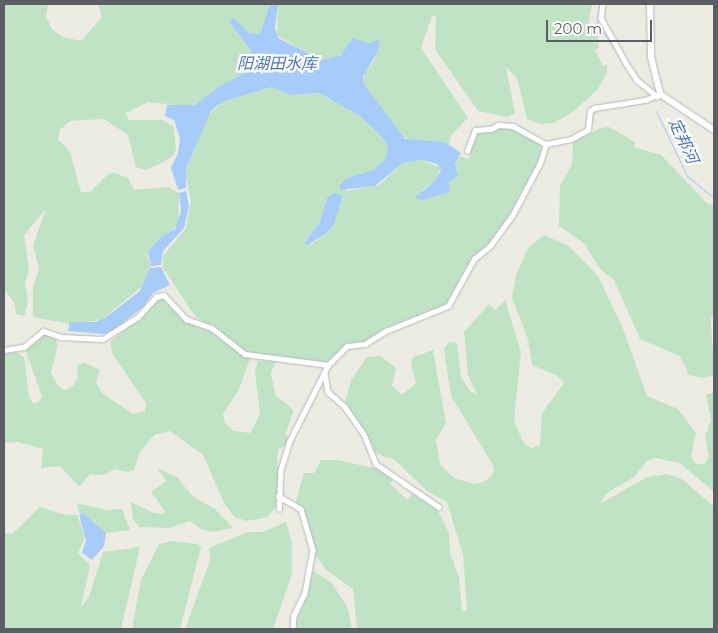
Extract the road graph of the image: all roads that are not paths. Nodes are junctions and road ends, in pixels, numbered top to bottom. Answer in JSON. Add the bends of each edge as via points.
{"nodes":[{"id":1,"x":603,"y":4,"type":"edge"},
{"id":2,"x":650,"y":4,"type":"edge"},
{"id":3,"x":659,"y":95,"type":"junction"},
{"id":4,"x":714,"y":130,"type":"edge"},
{"id":5,"x":546,"y":144,"type":"junction"},
{"id":6,"x":467,"y":151,"type":"dead end"},
{"id":7,"x":4,"y":350,"type":"edge"},
{"id":8,"x":328,"y":365,"type":"junction"},
{"id":9,"x":324,"y":371,"type":"junction"},
{"id":10,"x":278,"y":496,"type":"junction"},
{"id":11,"x":439,"y":507,"type":"dead end"},
{"id":12,"x":279,"y":509,"type":"dead end"},
{"id":13,"x":293,"y":629,"type":"edge"}],
"edges":[{"from":1,"to":3,"type":"street","via":[[601,18],[626,63],[637,80]]},
{"from":2,"to":3,"type":"street","via":[[651,57]]},
{"from":3,"to":4,"type":"street"},
{"from":3,"to":5,"type":"street","via":[[594,108],[588,130],[571,140]]},
{"from":5,"to":6,"type":"street","via":[[513,126],[498,125],[475,130]]},
{"from":5,"to":8,"type":"street","via":[[540,163],[512,216],[490,246],[474,259],[450,304],[386,330],[365,344],[347,346]]},
{"from":7,"to":8,"type":"street","via":[[24,347],[44,331],[62,337],[103,338],[138,317],[156,297],[164,295],[186,319],[212,328],[249,356]]},
{"from":8,"to":9,"type":"street"},
{"from":9,"to":10,"type":"street","via":[[289,442]]},
{"from":9,"to":11,"type":"street","via":[[328,392],[345,407],[364,434],[376,464]]},
{"from":10,"to":12,"type":"street"},
{"from":10,"to":13,"type":"street","via":[[301,509],[313,550],[306,594],[294,616]]}]}
